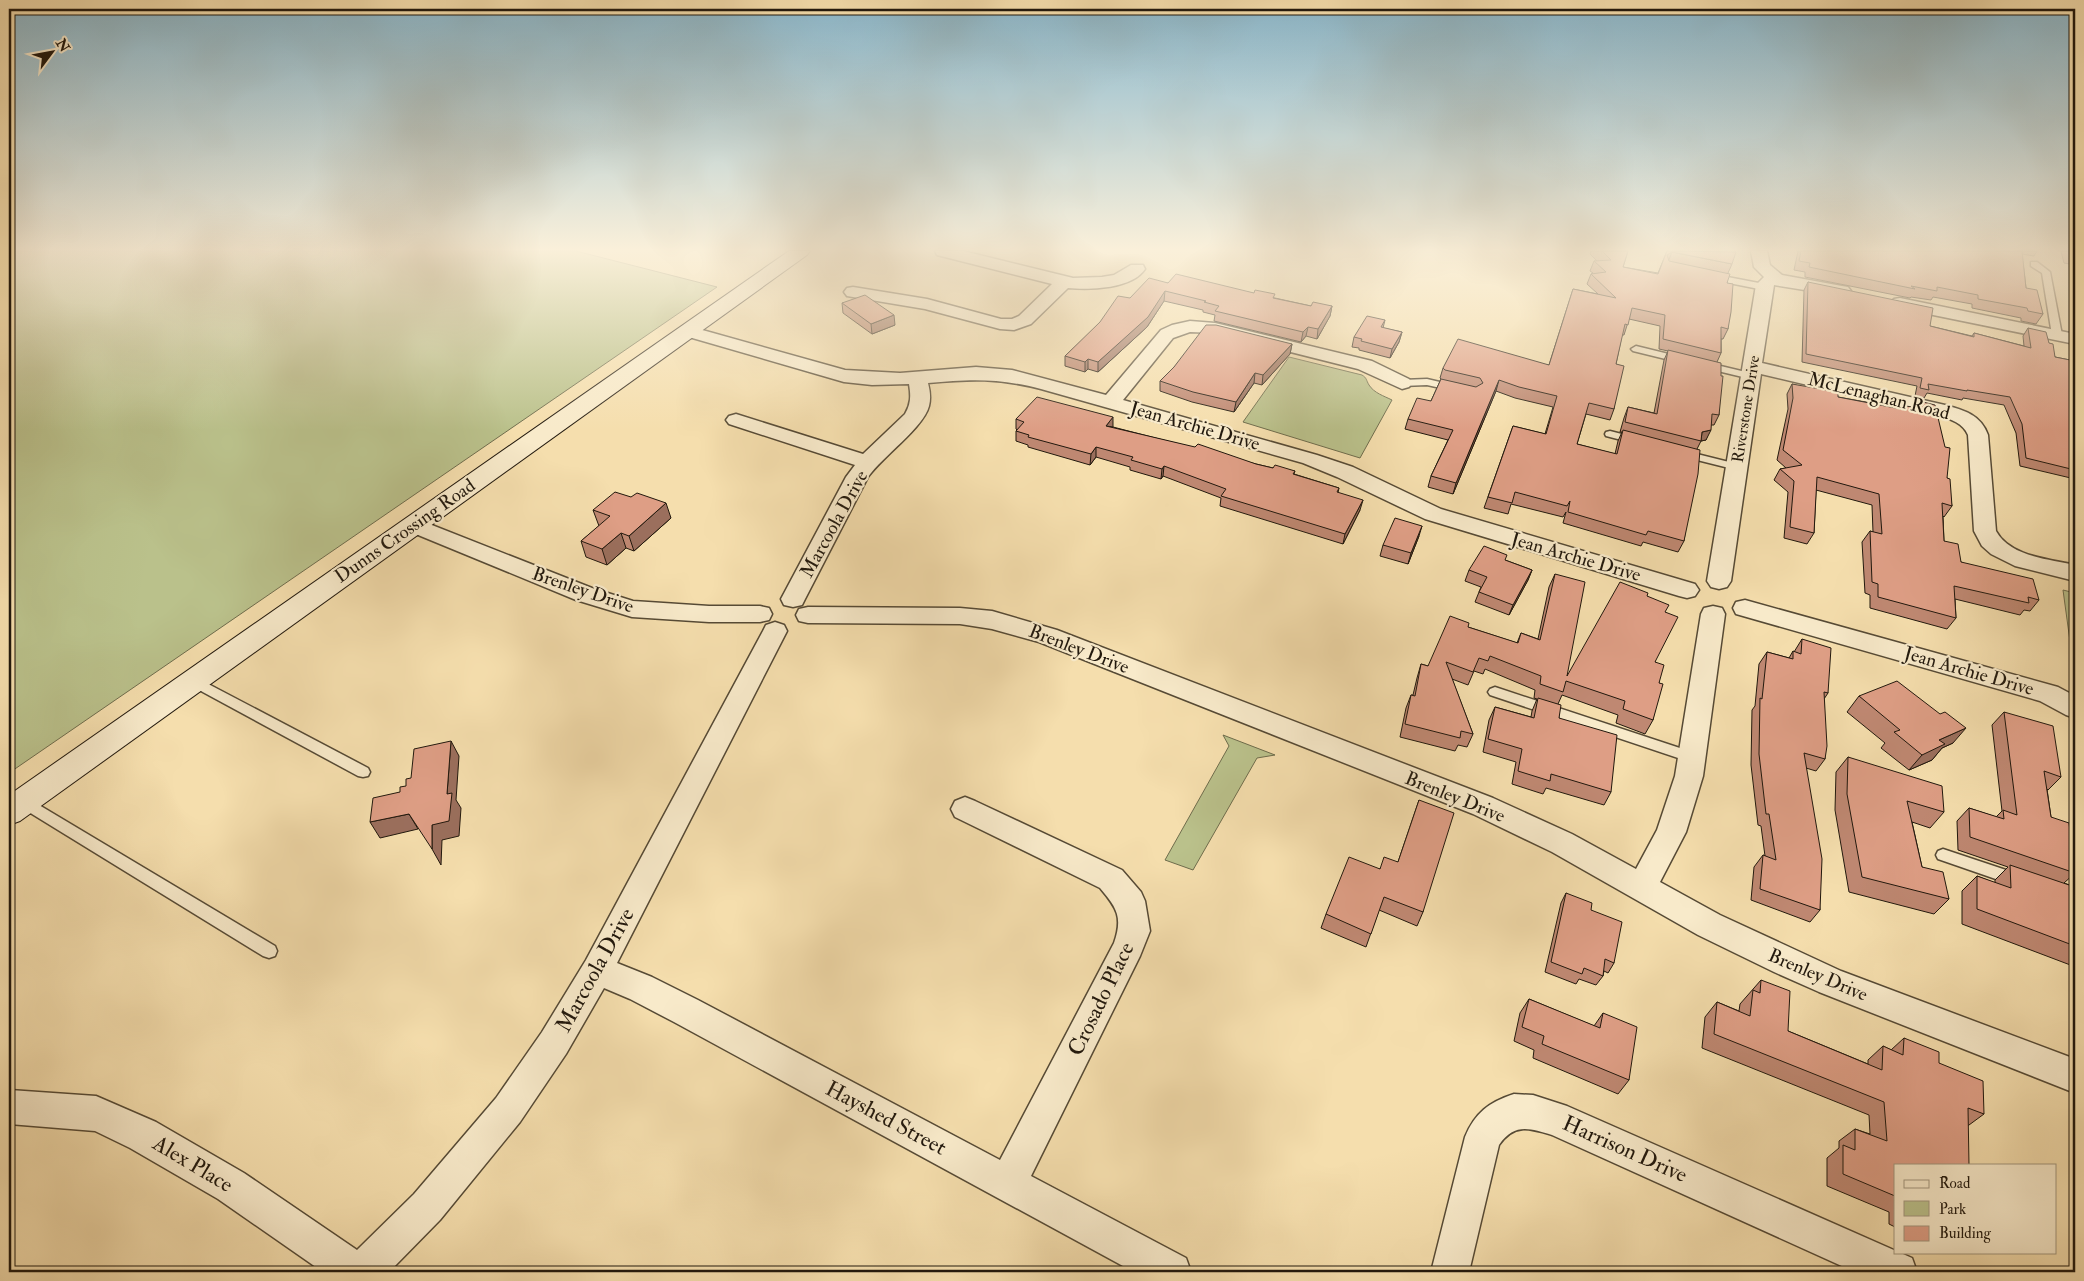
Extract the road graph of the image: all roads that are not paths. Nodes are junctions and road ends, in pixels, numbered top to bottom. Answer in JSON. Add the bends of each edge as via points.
{"nodes":[{"id":1,"x":717,"y":311,"type":"edge"},
{"id":2,"x":952,"y":311,"type":"edge"},
{"id":3,"x":1034,"y":311,"type":"edge"},
{"id":4,"x":1765,"y":311,"type":"edge"},
{"id":5,"x":1940,"y":311,"type":"edge"},
{"id":6,"x":2058,"y":311,"type":"edge"},
{"id":7,"x":688,"y":331,"type":"junction"},
{"id":8,"x":2066,"y":337,"type":"edge"},
{"id":9,"x":1636,"y":349,"type":"dead end"},
{"id":10,"x":1751,"y":371,"type":"junction"},
{"id":11,"x":917,"y":378,"type":"junction"},
{"id":12,"x":1402,"y":383,"type":"joint"},
{"id":13,"x":1464,"y":391,"type":"edge"},
{"id":14,"x":1110,"y":402,"type":"junction"},
{"id":15,"x":736,"y":420,"type":"dead end"},
{"id":16,"x":1610,"y":434,"type":"dead end"},
{"id":17,"x":1646,"y":444,"type":"edge"},
{"id":18,"x":1674,"y":451,"type":"edge"},
{"id":19,"x":868,"y":462,"type":"junction"},
{"id":20,"x":1737,"y":467,"type":"junction"},
{"id":21,"x":414,"y":525,"type":"junction"},
{"id":22,"x":2075,"y":573,"type":"edge"},
{"id":23,"x":1719,"y":581,"type":"junction"},
{"id":24,"x":1687,"y":590,"type":"junction"},
{"id":25,"x":800,"y":607,"type":"junction"},
{"id":26,"x":1745,"y":608,"type":"junction"},
{"id":27,"x":1713,"y":614,"type":"junction"},
{"id":28,"x":768,"y":623,"type":"junction"},
{"id":29,"x":193,"y":681,"type":"junction"},
{"id":30,"x":1494,"y":692,"type":"dead end"},
{"id":31,"x":2075,"y":708,"type":"edge"},
{"id":32,"x":1693,"y":758,"type":"junction"},
{"id":33,"x":363,"y":772,"type":"dead end"},
{"id":34,"x":16,"y":807,"type":"edge"},
{"id":35,"x":964,"y":809,"type":"dead end"},
{"id":36,"x":1943,"y":855,"type":"dead end"},
{"id":37,"x":2028,"y":884,"type":"edge"},
{"id":38,"x":1642,"y":887,"type":"junction"},
{"id":39,"x":269,"y":951,"type":"dead end"},
{"id":40,"x":597,"y":970,"type":"junction"},
{"id":41,"x":2075,"y":1076,"type":"edge"},
{"id":42,"x":10,"y":1107,"type":"dead end"},
{"id":43,"x":1008,"y":1183,"type":"junction"},
{"id":44,"x":356,"y":1272,"type":"edge"},
{"id":45,"x":362,"y":1272,"type":"edge"},
{"id":46,"x":1172,"y":1272,"type":"edge"},
{"id":47,"x":1450,"y":1272,"type":"edge"},
{"id":48,"x":1898,"y":1272,"type":"edge"}],
"edges":[{"from":1,"to":7,"type":"street","name":"Dunns Crossing Road"},
{"from":2,"to":3,"type":"street","via":[[1014,325]]},
{"from":4,"to":10,"type":"street","name":"Riverstone Drive"},
{"from":5,"to":8,"type":"street"},
{"from":6,"to":8,"type":"lane"},
{"from":7,"to":11,"type":"street","name":"Jean Archie Drive","via":[[844,376]]},
{"from":7,"to":21,"type":"street","name":"Dunns Crossing Road"},
{"from":9,"to":10,"type":"lane"},
{"from":10,"to":20,"type":"street","name":"Riverstone Drive"},
{"from":10,"to":22,"type":"street","name":"McLenaghan Road","via":[[1945,411],[1968,420],[1978,435],[1985,531],[1991,543],[2007,554]]},
{"from":11,"to":14,"type":"street","name":"Jean Archie Drive","via":[[992,374],[1046,384]]},
{"from":11,"to":19,"type":"street","name":"Marcoola Drive","via":[[919,408],[913,418]]},
{"from":12,"to":13,"type":"lane","via":[[1427,382]]},
{"from":12,"to":14,"type":"street","via":[[1365,365],[1197,326],[1179,328],[1167,334]]},
{"from":14,"to":24,"type":"street","name":"Jean Archie Drive","via":[[1310,459],[1454,521]]},
{"from":15,"to":19,"type":"street"},
{"from":16,"to":17,"type":"lane"},
{"from":18,"to":20,"type":"lane"},
{"from":19,"to":25,"type":"street","name":"Marcoola Drive","via":[[857,477]]},
{"from":20,"to":23,"type":"street","name":"Riverstone Drive"},
{"from":21,"to":28,"type":"street","name":"Brenley Drive","via":[[584,594],[632,609],[709,614]]},
{"from":21,"to":29,"type":"street","name":"Dunns Crossing Road"},
{"from":23,"to":24,"type":"street","via":[[1701,579],[1694,581]]},
{"from":23,"to":26,"type":"street","via":[[1740,593]]},
{"from":24,"to":27,"type":"street","via":[[1691,600]]},
{"from":25,"to":28,"type":"street","name":"Brenley Drive","via":[[802,624],[796,628],[789,630]]},
{"from":25,"to":38,"type":"street","name":"Brenley Drive","via":[[960,616],[992,620],[1048,636],[1483,806],[1562,843]]},
{"from":26,"to":27,"type":"street","via":[[1737,615]]},
{"from":26,"to":31,"type":"street","name":"Jean Archie Drive","via":[[2049,694]]},
{"from":27,"to":32,"type":"street"},
{"from":28,"to":40,"type":"street","name":"Marcoola Drive"},
{"from":29,"to":33,"type":"lane"},
{"from":29,"to":34,"type":"street","name":"Dunns Crossing Road"},
{"from":30,"to":32,"type":"lane"},
{"from":32,"to":38,"type":"street","via":[[1679,812]]},
{"from":34,"to":39,"type":"lane"},
{"from":35,"to":43,"type":"street","name":"Crosado Place","via":[[1111,878],[1130,901],[1134,916],[1129,946]]},
{"from":36,"to":37,"type":"lane"},
{"from":38,"to":41,"type":"street","name":"Brenley Drive","via":[[1718,930],[1794,966]]},
{"from":40,"to":43,"type":"street","name":"Hayshed Street","via":[[686,1011]]},
{"from":40,"to":45,"type":"street","name":"Marcoola Drive","via":[[554,1043],[508,1110],[427,1207]]},
{"from":42,"to":44,"type":"street","name":"Alex Place","via":[[96,1114],[143,1135],[231,1186]]},
{"from":43,"to":46,"type":"street","name":"Hayshed Street"},
{"from":47,"to":48,"type":"street","name":"Harrison Drive","via":[[1483,1137],[1491,1124],[1516,1110],[1555,1118]]}]}
